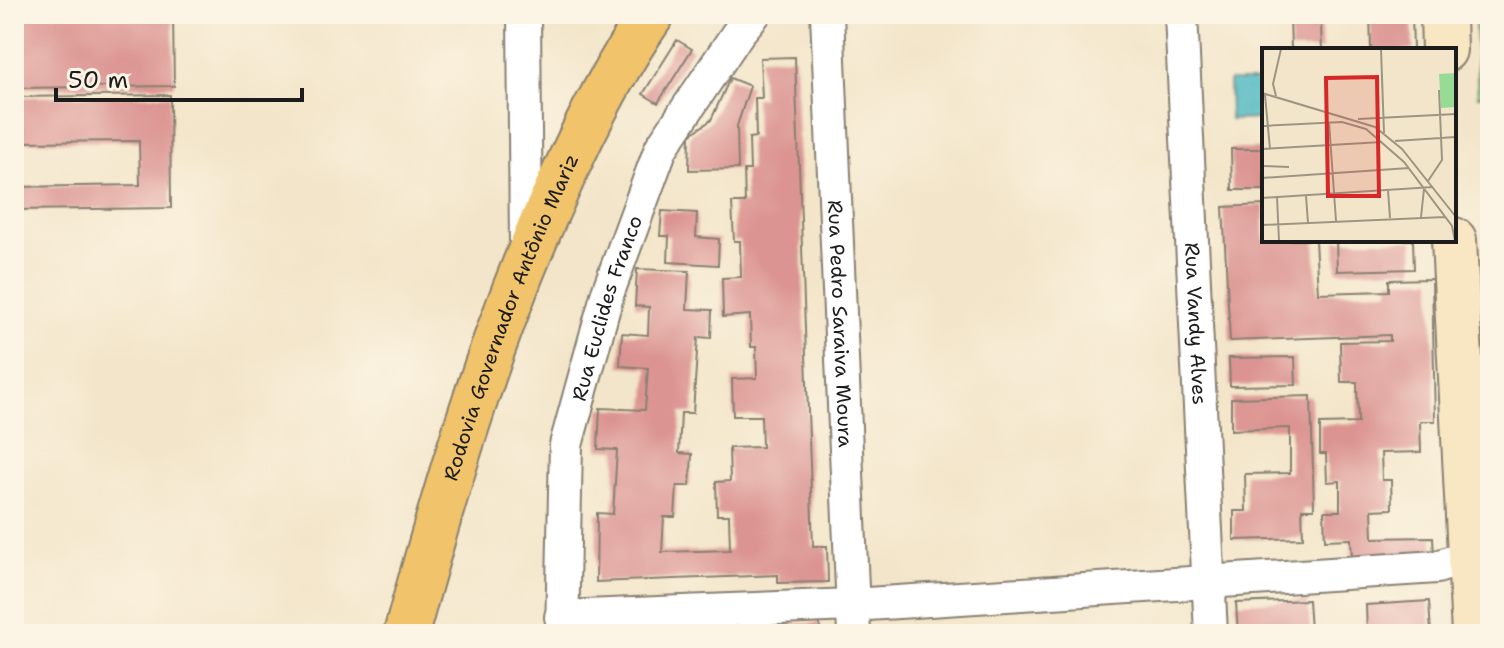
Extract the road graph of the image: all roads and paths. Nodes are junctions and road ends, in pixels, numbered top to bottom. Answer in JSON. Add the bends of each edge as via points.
{"nodes":[{"id":1,"x":524,"y":14,"type":"edge"},
{"id":2,"x":652,"y":14,"type":"edge"},
{"id":3,"x":754,"y":14,"type":"edge"},
{"id":4,"x":827,"y":14,"type":"edge"},
{"id":5,"x":1181,"y":14,"type":"edge"},
{"id":6,"x":1443,"y":14,"type":"edge"},
{"id":7,"x":1444,"y":48,"type":"edge"},
{"id":8,"x":1454,"y":242,"type":"edge"},
{"id":9,"x":526,"y":256,"type":"junction"},
{"id":10,"x":1480,"y":556,"type":"edge"},
{"id":11,"x":1209,"y":580,"type":"junction"},
{"id":12,"x":853,"y":620,"type":"edge"},
{"id":13,"x":562,"y":625,"type":"edge"},
{"id":14,"x":406,"y":634,"type":"edge"},
{"id":15,"x":1211,"y":634,"type":"edge"},
{"id":16,"x":1474,"y":634,"type":"edge"}],
"edges":[{"from":1,"to":9,"type":"street"},
{"from":2,"to":9,"type":"highway","name":"Rodovia Governador Antônio Mariz","via":[[581,136]]},
{"from":3,"to":13,"type":"street","name":"Rua Euclides Franco","via":[[661,148],[608,292],[566,445]]},
{"from":4,"to":12,"type":"street","name":"Rua Pedro Saraiva Moura"},
{"from":5,"to":11,"type":"street","name":"Rua Vandy Alves"},
{"from":6,"to":7,"type":"main road"},
{"from":8,"to":10,"type":"main road"},
{"from":9,"to":14,"type":"highway","name":"Rodovia Governador Antônio Mariz","via":[[483,371]]},
{"from":10,"to":11,"type":"street","via":[[1437,567]]},
{"from":10,"to":16,"type":"main road"},
{"from":11,"to":12,"type":"street"},
{"from":11,"to":15,"type":"street","name":"Rua Vandy Alves"},
{"from":12,"to":13,"type":"street"}]}
